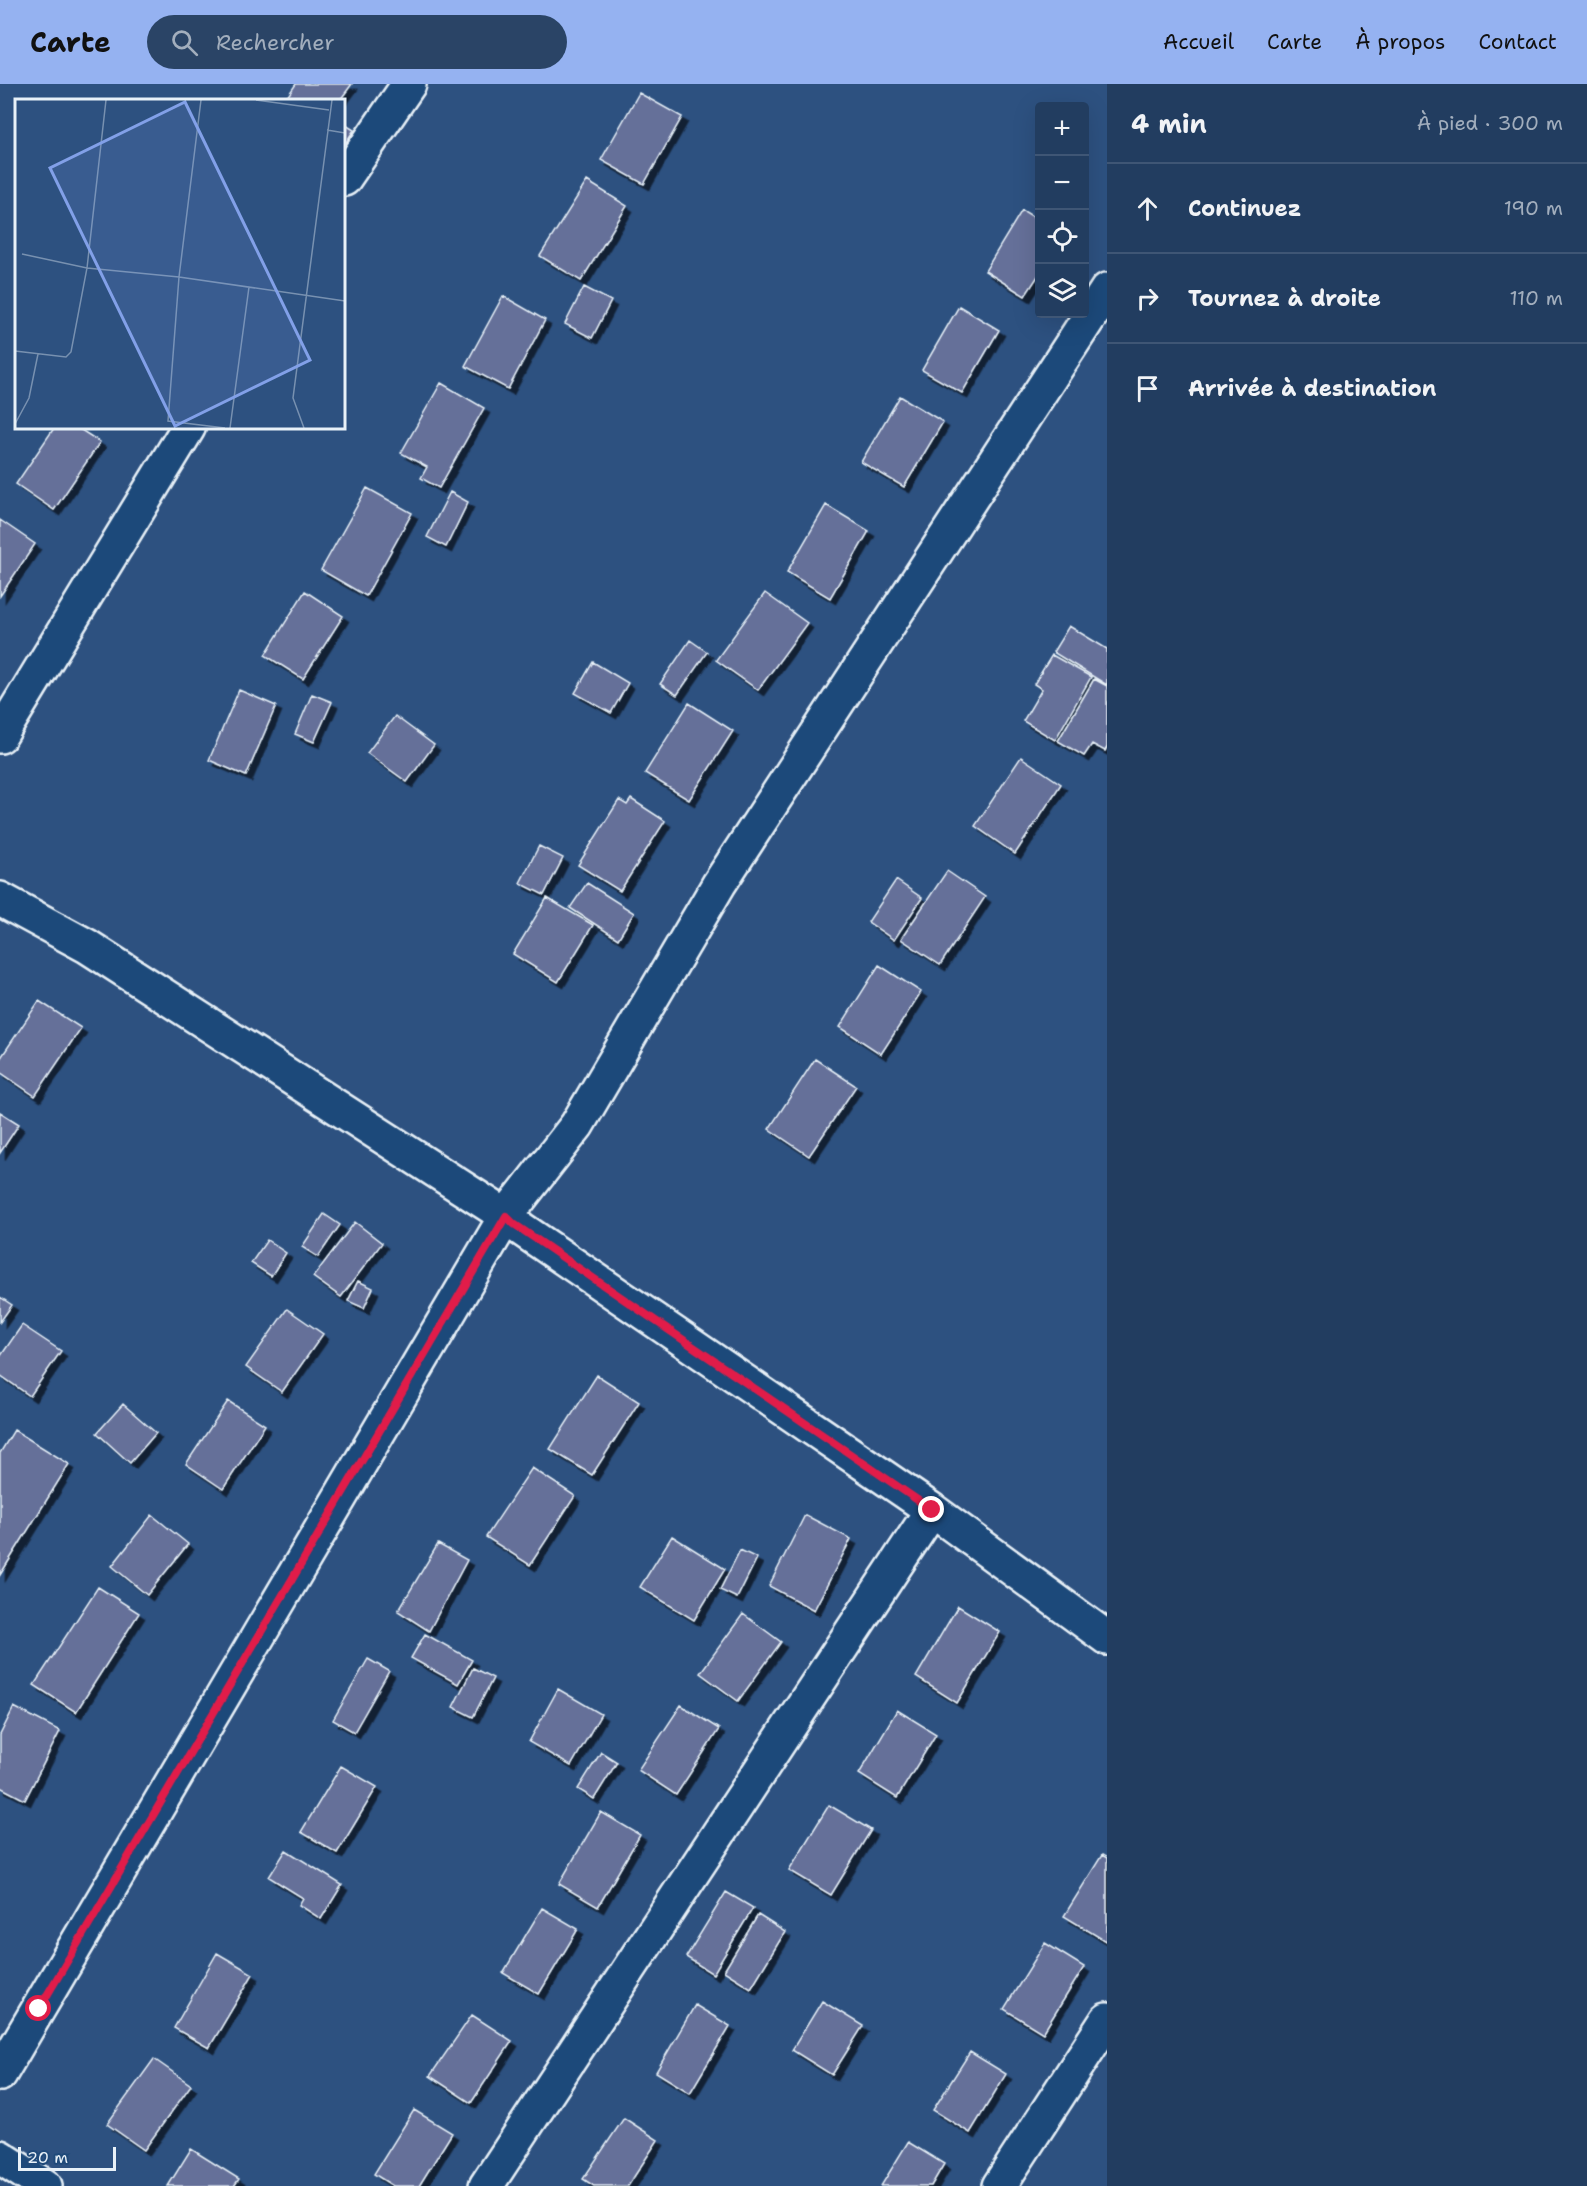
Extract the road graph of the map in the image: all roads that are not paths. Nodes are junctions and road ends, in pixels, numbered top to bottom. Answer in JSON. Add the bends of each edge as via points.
{"nodes":[{"id":1,"x":409,"y":84,"type":"edge"},
{"id":2,"x":345,"y":178,"type":"edge"},
{"id":3,"x":1107,"y":290,"type":"edge"},
{"id":4,"x":187,"y":429,"type":"edge"},
{"id":5,"x":0,"y":736,"type":"edge"},
{"id":6,"x":0,"y":899,"type":"edge"},
{"id":7,"x":506,"y":1216,"type":"junction"},
{"id":8,"x":932,"y":1510,"type":"junction"},
{"id":9,"x":1107,"y":1638,"type":"edge"},
{"id":10,"x":1107,"y":2020,"type":"edge"},
{"id":11,"x":0,"y":2074,"type":"edge"},
{"id":12,"x":0,"y":2157,"type":"edge"},
{"id":13,"x":45,"y":2186,"type":"edge"},
{"id":14,"x":486,"y":2186,"type":"edge"},
{"id":15,"x":999,"y":2186,"type":"edge"}],
"edges":[{"from":1,"to":2,"type":"street"},
{"from":3,"to":7,"type":"street","via":[[719,884],[577,1125]]},
{"from":4,"to":5,"type":"street"},
{"from":6,"to":7,"type":"street","via":[[87,946]]},
{"from":7,"to":8,"type":"street"},
{"from":7,"to":11,"type":"street"},
{"from":8,"to":9,"type":"street"},
{"from":8,"to":14,"type":"street"},
{"from":10,"to":15,"type":"street"},
{"from":12,"to":13,"type":"street"}]}
